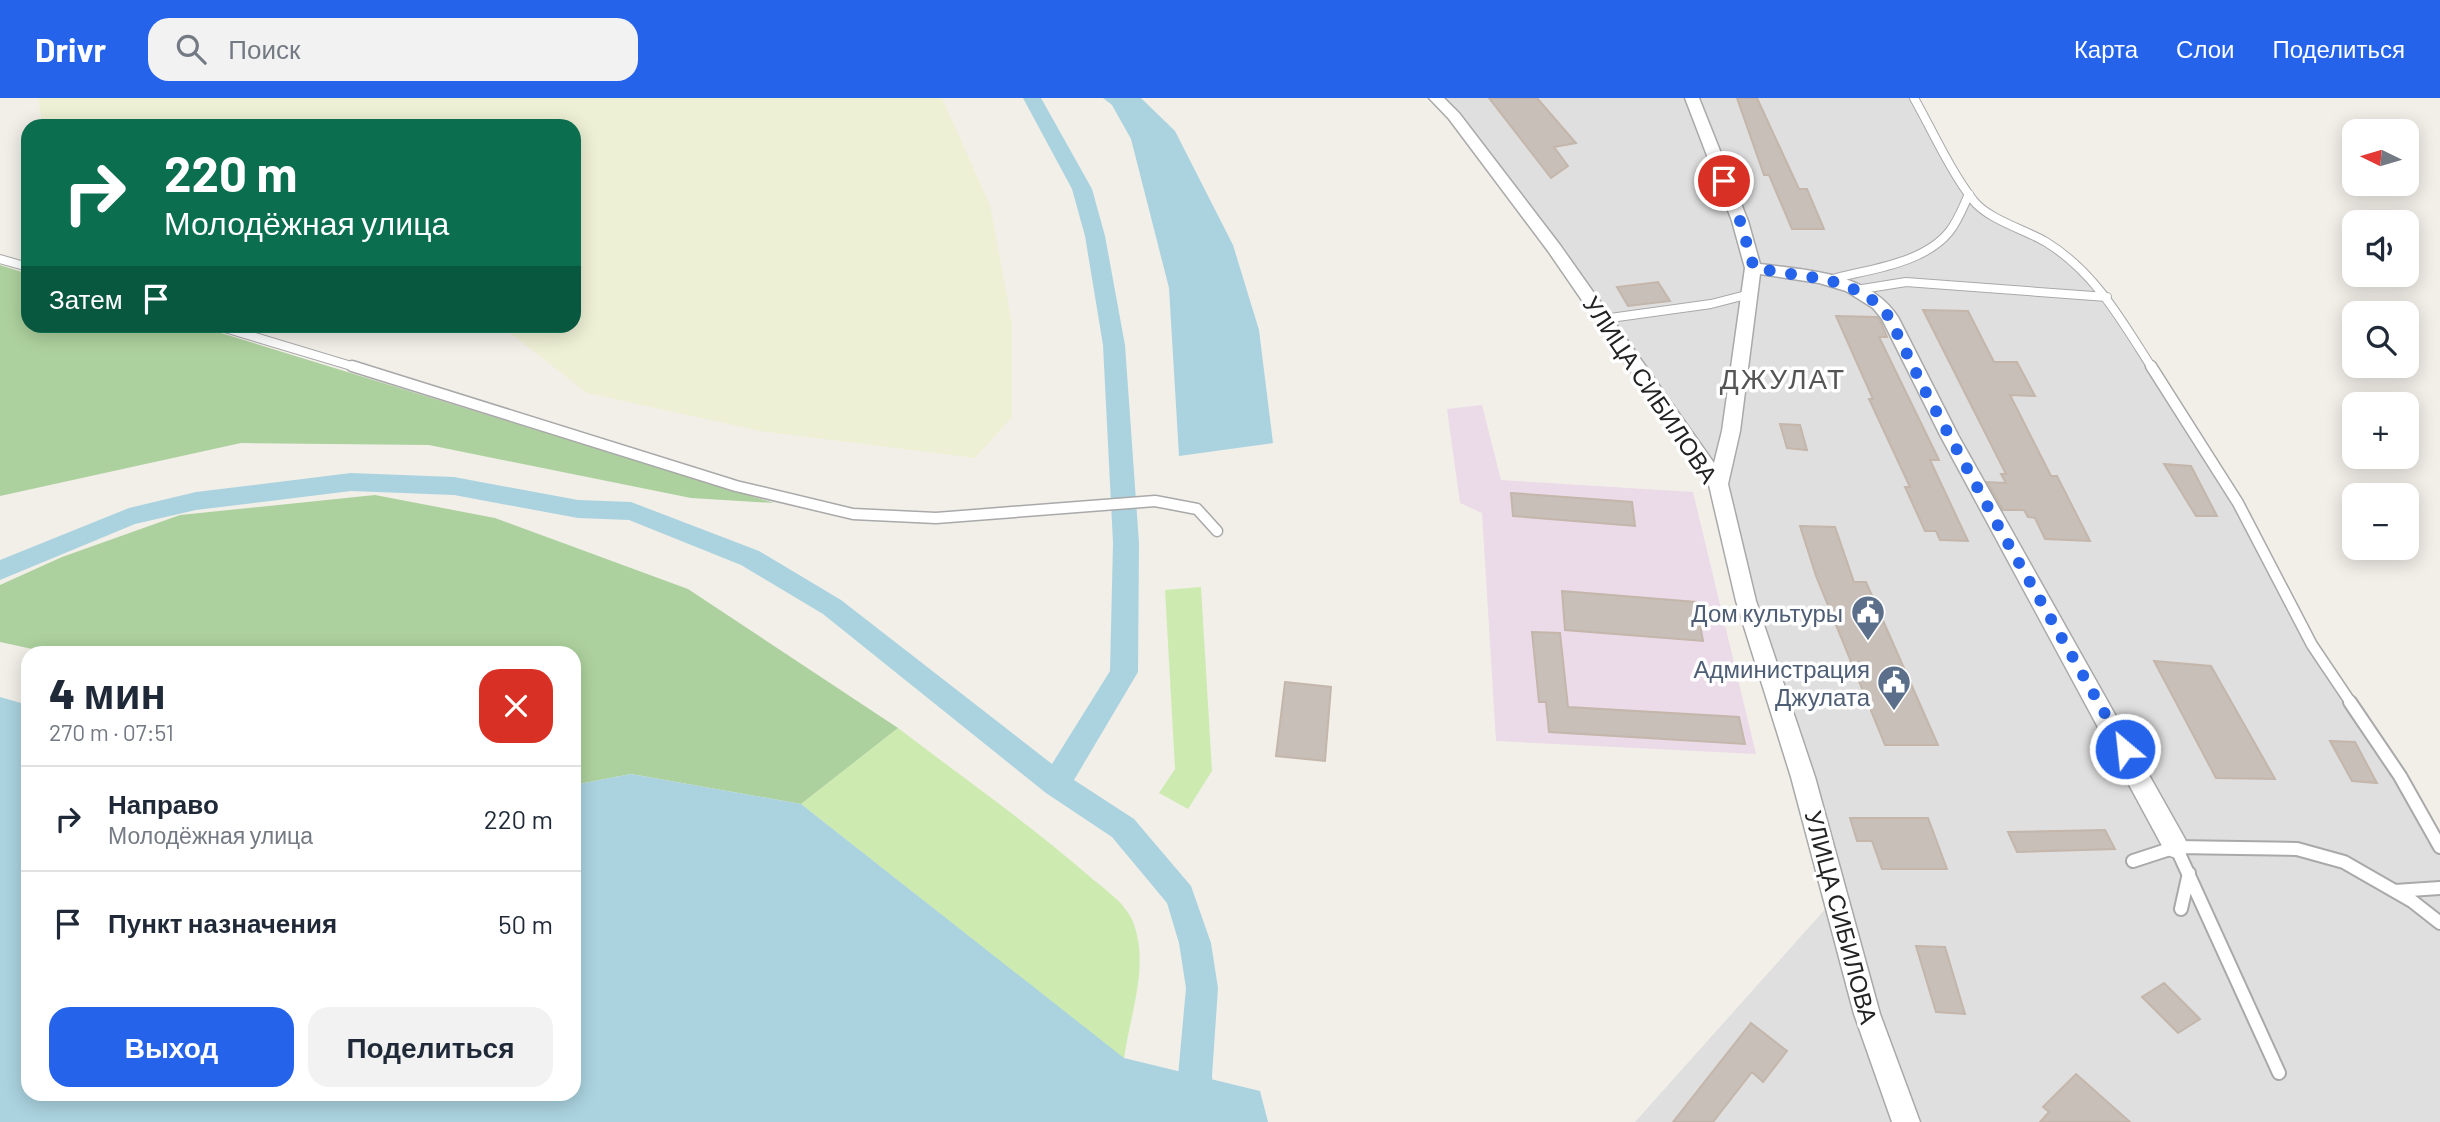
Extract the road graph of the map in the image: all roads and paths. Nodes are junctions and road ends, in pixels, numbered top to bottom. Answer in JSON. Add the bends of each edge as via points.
{"nodes":[{"id":1,"x":1436,"y":98,"type":"edge"},
{"id":2,"x":1692,"y":98,"type":"edge"},
{"id":3,"x":1914,"y":98,"type":"edge"},
{"id":4,"x":1969,"y":194,"type":"junction"},
{"id":5,"x":0,"y":259,"type":"edge"},
{"id":6,"x":21,"y":265,"type":"edge"},
{"id":7,"x":1754,"y":268,"type":"junction"},
{"id":8,"x":1829,"y":280,"type":"junction"},
{"id":9,"x":1856,"y":290,"type":"junction"},
{"id":10,"x":1750,"y":294,"type":"junction"},
{"id":11,"x":2107,"y":297,"type":"junction"},
{"id":12,"x":1603,"y":319,"type":"junction"},
{"id":13,"x":242,"y":333,"type":"edge"},
{"id":14,"x":1718,"y":484,"type":"junction"},
{"id":15,"x":1217,"y":531,"type":"dead end"},
{"id":16,"x":2176,"y":847,"type":"junction"},
{"id":17,"x":2440,"y":847,"type":"edge"},
{"id":18,"x":2133,"y":861,"type":"dead end"},
{"id":19,"x":2189,"y":873,"type":"junction"},
{"id":20,"x":2440,"y":888,"type":"edge"},
{"id":21,"x":2395,"y":891,"type":"junction"},
{"id":22,"x":2180,"y":909,"type":"dead end"},
{"id":23,"x":2440,"y":923,"type":"edge"},
{"id":24,"x":2279,"y":1073,"type":"dead end"},
{"id":25,"x":1906,"y":1122,"type":"edge"}],
"edges":[{"from":1,"to":12,"type":"street","name":"УЛИЦА СИБИЛОВА","via":[[1554,248]]},
{"from":2,"to":7,"type":"street"},
{"from":3,"to":4,"type":"lane"},
{"from":4,"to":8,"type":"lane","via":[[1942,240],[1905,258]]},
{"from":4,"to":11,"type":"lane","via":[[1974,202],[2078,265]]},
{"from":5,"to":6,"type":"lane"},
{"from":7,"to":8,"type":"street"},
{"from":7,"to":10,"type":"street"},
{"from":8,"to":9,"type":"street"},
{"from":9,"to":11,"type":"lane","via":[[1906,282]]},
{"from":9,"to":16,"type":"street","via":[[1879,304],[1889,317]]},
{"from":10,"to":12,"type":"lane"},
{"from":10,"to":14,"type":"street","via":[[1731,431]]},
{"from":11,"to":17,"type":"lane","via":[[2238,503],[2312,645],[2400,776]]},
{"from":12,"to":14,"type":"street","name":"УЛИЦА СИБИЛОВА"},
{"from":13,"to":15,"type":"lane","via":[[736,486],[853,514],[936,518],[1155,501],[1196,509]]},
{"from":14,"to":25,"type":"street","name":"УЛИЦА СИБИЛОВА","via":[[1746,601],[1803,777],[1867,1014]]},
{"from":16,"to":18,"type":"lane"},
{"from":16,"to":19,"type":"lane"},
{"from":16,"to":21,"type":"lane","via":[[2297,849],[2344,862]]},
{"from":19,"to":22,"type":"lane"},
{"from":19,"to":24,"type":"lane"},
{"from":20,"to":21,"type":"lane"},
{"from":21,"to":23,"type":"lane"}]}
